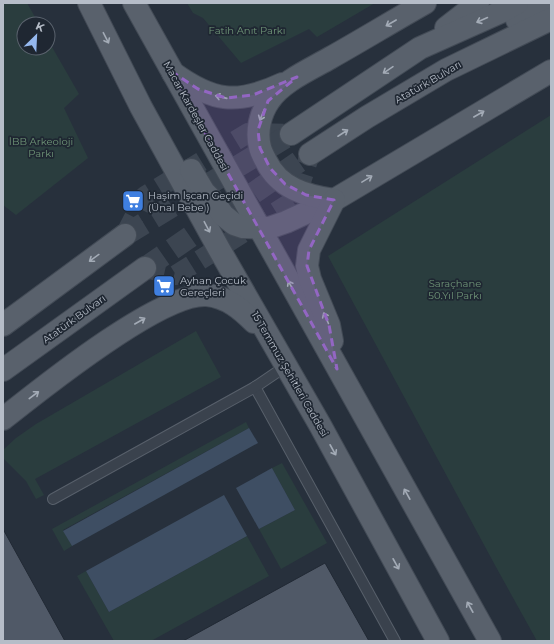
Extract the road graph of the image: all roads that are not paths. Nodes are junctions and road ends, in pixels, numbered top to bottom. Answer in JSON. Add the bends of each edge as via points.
{"nodes":[{"id":1,"x":89,"y":3,"type":"edge"},
{"id":2,"x":134,"y":3,"type":"edge"},
{"id":3,"x":425,"y":3,"type":"edge"},
{"id":4,"x":478,"y":3,"type":"edge"},
{"id":5,"x":517,"y":3,"type":"edge"},
{"id":6,"x":548,"y":3,"type":"edge"},
{"id":7,"x":551,"y":19,"type":"edge"},
{"id":8,"x":420,"y":48,"type":"junction"},
{"id":9,"x":446,"y":70,"type":"junction"},
{"id":10,"x":171,"y":71,"type":"junction"},
{"id":11,"x":551,"y":71,"type":"edge"},
{"id":12,"x":297,"y":77,"type":"junction"},
{"id":13,"x":141,"y":107,"type":"junction"},
{"id":14,"x":292,"y":134,"type":"dead end"},
{"id":15,"x":310,"y":154,"type":"dead end"},
{"id":16,"x":334,"y":200,"type":"junction"},
{"id":17,"x":259,"y":228,"type":"junction"},
{"id":18,"x":125,"y":235,"type":"tunnel mouth"},
{"id":19,"x":145,"y":268,"type":"tunnel mouth"},
{"id":20,"x":3,"y":325,"type":"edge"},
{"id":21,"x":269,"y":338,"type":"junction"},
{"id":22,"x":286,"y":366,"type":"junction"},
{"id":23,"x":337,"y":369,"type":"junction"},
{"id":24,"x":3,"y":370,"type":"edge"},
{"id":25,"x":255,"y":387,"type":"junction"},
{"id":26,"x":3,"y":419,"type":"edge"},
{"id":27,"x":53,"y":499,"type":"dead end"},
{"id":28,"x":395,"y":641,"type":"edge"},
{"id":29,"x":438,"y":641,"type":"edge"},
{"id":30,"x":490,"y":641,"type":"edge"}],
"edges":[{"from":1,"to":13,"type":"main road","one_way":true},
{"from":2,"to":10,"type":"main road","name":"Macar Kardeşler Caddesi"},
{"from":3,"to":12,"type":"main road","one_way":true},
{"from":4,"to":8,"type":"main road"},
{"from":5,"to":8,"type":"main road","one_way":true},
{"from":6,"to":9,"type":"main road","via":[[510,24]]},
{"from":7,"to":9,"type":"main road","name":"Atatürk Bulvarı"},
{"from":8,"to":14,"type":"main road","one_way":true},
{"from":15,"to":9,"type":"main road","name":"Atatürk Bulvarı","one_way":true},
{"from":12,"to":10,"type":"main road","one_way":true,"via":[[270,90],[226,98],[198,89]]},
{"from":10,"to":17,"type":"main road","name":"Macar Kardeşler Caddesi"},
{"from":16,"to":11,"type":"main road","one_way":true},
{"from":12,"to":16,"type":"main road","one_way":true,"via":[[268,101],[260,117],[260,148],[270,168],[286,184],[306,195]]},
{"from":13,"to":17,"type":"main road","via":[[162,122],[204,192],[223,215],[234,224]]},
{"from":13,"to":21,"type":"main road","name":"15 Temmuz Şehitleri Caddesi","one_way":true},
{"from":16,"to":17,"type":"main road","via":[[286,222],[269,228]]},
{"from":23,"to":16,"type":"main road","one_way":true,"via":[[329,325],[307,266],[310,250]]},
{"from":23,"to":17,"type":"main road","one_way":true},
{"from":18,"to":20,"type":"main road","one_way":true},
{"from":19,"to":24,"type":"main road","name":"Atatürk Bulvarı"},
{"from":21,"to":22,"type":"main road","name":"15 Temmuz Şehitleri Caddesi"},
{"from":26,"to":21,"type":"main road","one_way":true,"via":[[87,355],[138,322],[176,302],[194,296],[208,295],[224,299],[239,307]]},
{"from":22,"to":25,"type":"lane"},
{"from":22,"to":29,"type":"main road","name":"15 Temmuz Şehitleri Caddesi","one_way":true},
{"from":30,"to":23,"type":"main road","one_way":true},
{"from":25,"to":27,"type":"lane"},
{"from":25,"to":28,"type":"lane"}]}
